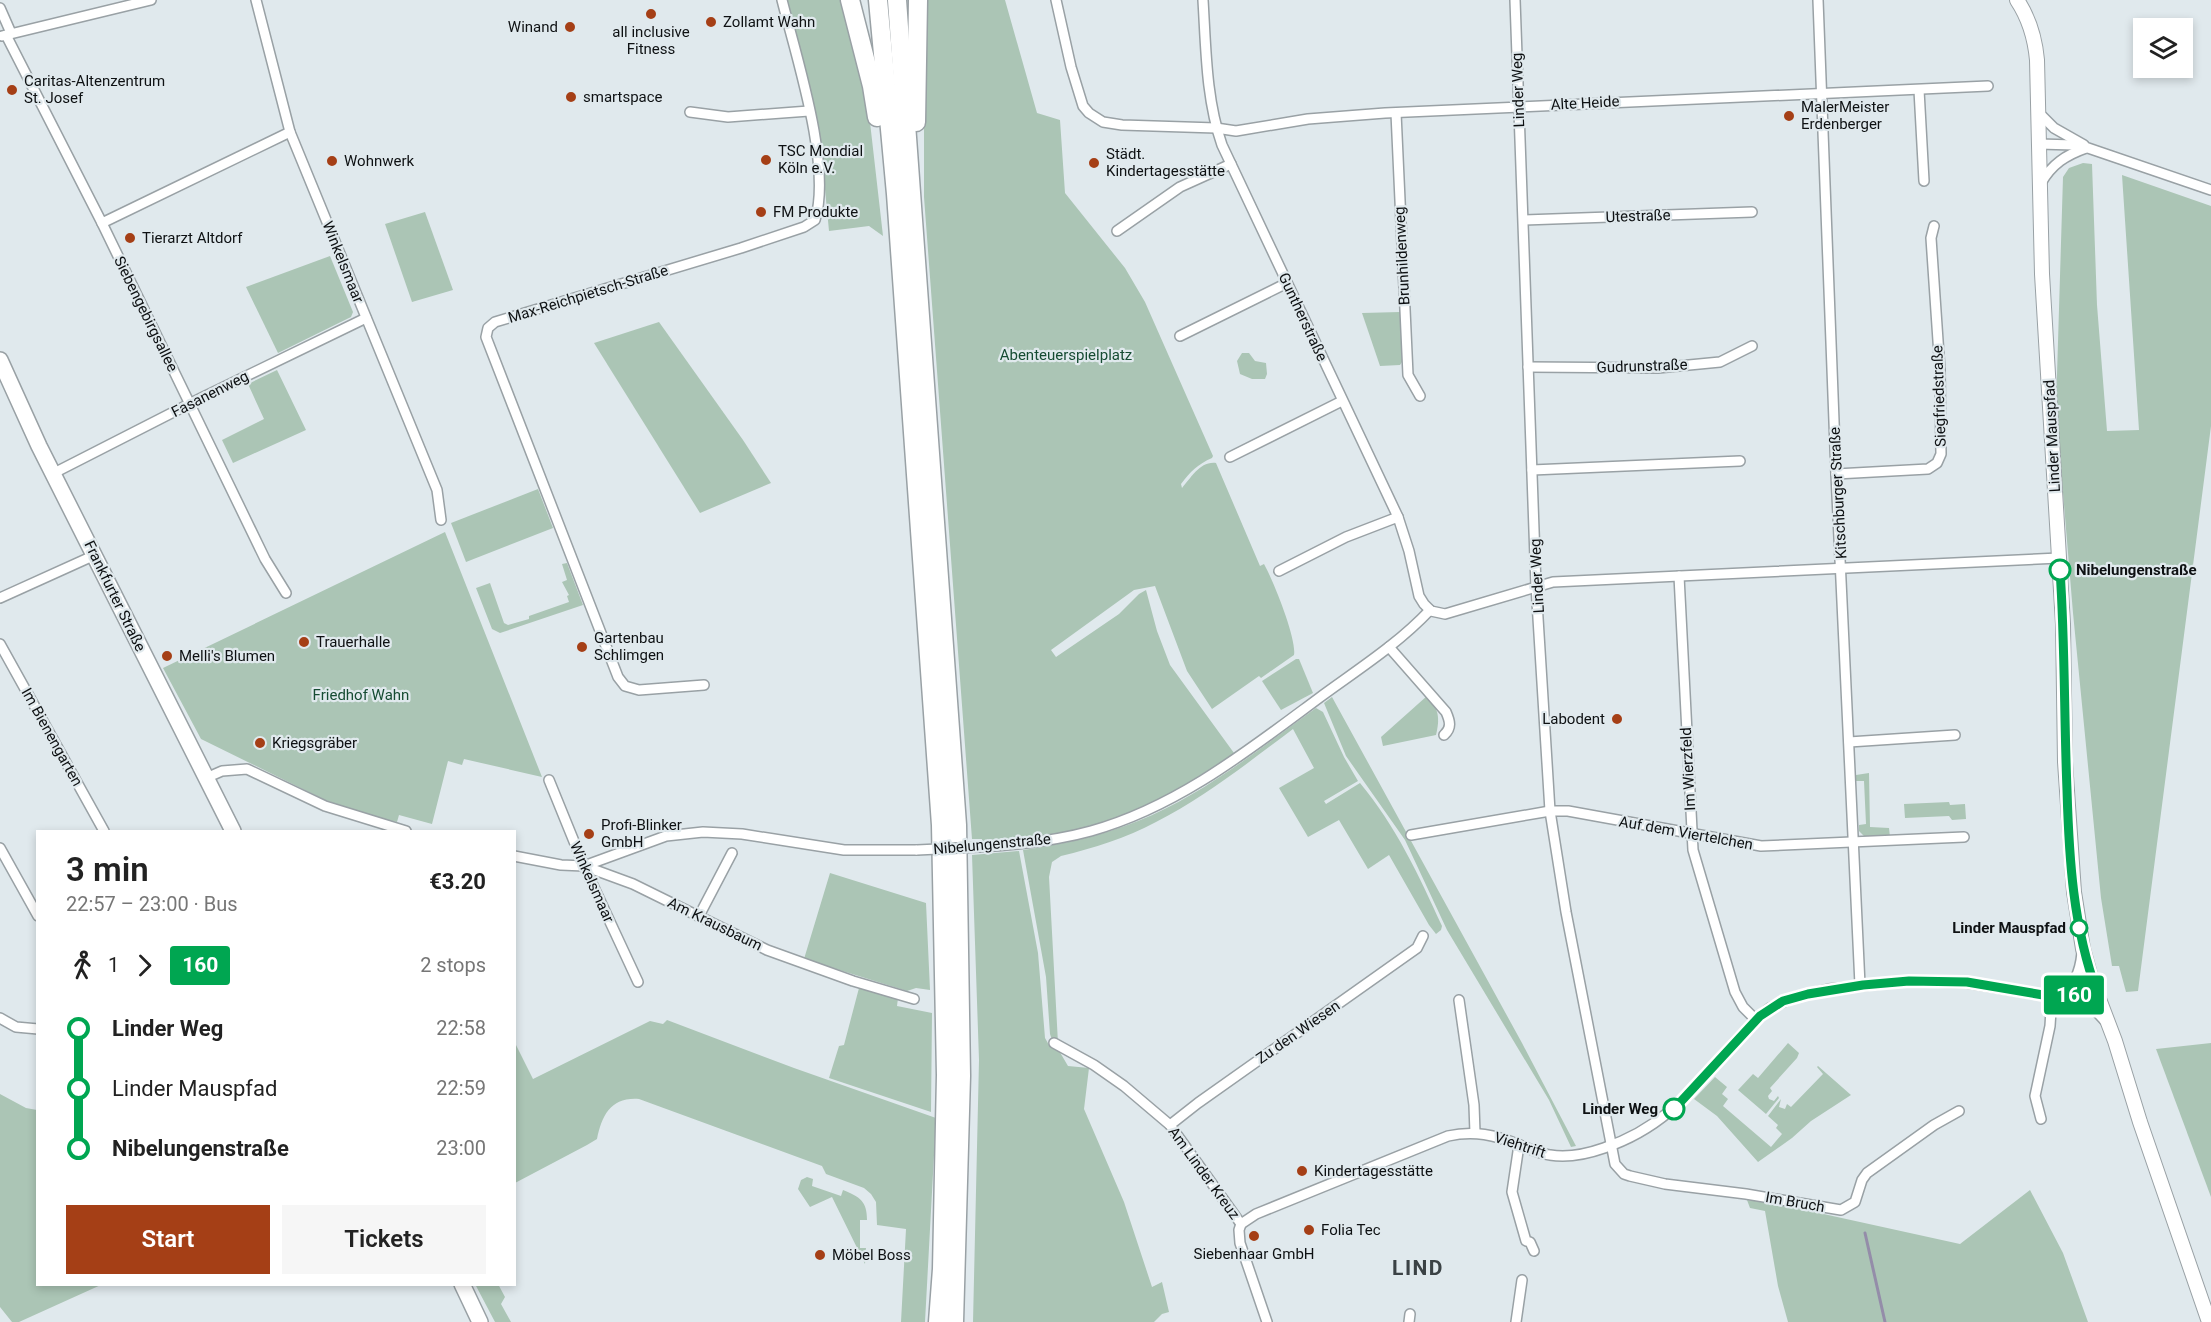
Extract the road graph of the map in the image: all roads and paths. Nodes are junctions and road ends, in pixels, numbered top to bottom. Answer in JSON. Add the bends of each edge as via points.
{"nodes":[{"id":1,"x":151,"y":0,"type":"edge"},
{"id":2,"x":256,"y":0,"type":"edge"},
{"id":3,"x":782,"y":0,"type":"edge"},
{"id":4,"x":850,"y":0,"type":"edge"},
{"id":5,"x":878,"y":0,"type":"edge"},
{"id":6,"x":897,"y":0,"type":"edge"},
{"id":7,"x":918,"y":0,"type":"edge"},
{"id":8,"x":1056,"y":0,"type":"edge"},
{"id":9,"x":1203,"y":0,"type":"edge"},
{"id":10,"x":1515,"y":0,"type":"edge"},
{"id":11,"x":1818,"y":0,"type":"edge"},
{"id":12,"x":2017,"y":0,"type":"edge"},
{"id":13,"x":0,"y":8,"type":"edge"},
{"id":14,"x":6,"y":35,"type":"edge"},
{"id":15,"x":1988,"y":86,"type":"dead end"},
{"id":16,"x":1919,"y":90,"type":"junction"},
{"id":17,"x":1821,"y":94,"type":"junction"},
{"id":18,"x":1519,"y":106,"type":"junction"},
{"id":19,"x":809,"y":111,"type":"junction"},
{"id":20,"x":690,"y":112,"type":"dead end"},
{"id":21,"x":1395,"y":112,"type":"junction"},
{"id":22,"x":2038,"y":112,"type":"junction"},
{"id":23,"x":1216,"y":128,"type":"junction"},
{"id":24,"x":290,"y":132,"type":"junction"},
{"id":25,"x":2039,"y":144,"type":"junction"},
{"id":26,"x":2088,"y":148,"type":"junction"},
{"id":27,"x":1231,"y":164,"type":"junction"},
{"id":28,"x":1924,"y":181,"type":"dead end"},
{"id":29,"x":2040,"y":186,"type":"junction"},
{"id":30,"x":2211,"y":189,"type":"edge"},
{"id":31,"x":896,"y":194,"type":"junction"},
{"id":32,"x":1752,"y":212,"type":"dead end"},
{"id":33,"x":1524,"y":220,"type":"junction"},
{"id":34,"x":102,"y":222,"type":"junction"},
{"id":35,"x":914,"y":223,"type":"junction"},
{"id":36,"x":1934,"y":226,"type":"dead end"},
{"id":37,"x":1117,"y":231,"type":"dead end"},
{"id":38,"x":1287,"y":283,"type":"junction"},
{"id":39,"x":366,"y":318,"type":"junction"},
{"id":40,"x":1180,"y":336,"type":"dead end"},
{"id":41,"x":1752,"y":346,"type":"dead end"},
{"id":42,"x":0,"y":360,"type":"edge"},
{"id":43,"x":1528,"y":367,"type":"junction"},
{"id":44,"x":1420,"y":396,"type":"dead end"},
{"id":45,"x":1342,"y":401,"type":"junction"},
{"id":46,"x":190,"y":404,"type":"junction"},
{"id":47,"x":1230,"y":457,"type":"dead end"},
{"id":48,"x":1740,"y":461,"type":"dead end"},
{"id":49,"x":1532,"y":470,"type":"junction"},
{"id":50,"x":54,"y":473,"type":"junction"},
{"id":51,"x":1836,"y":474,"type":"junction"},
{"id":52,"x":1398,"y":516,"type":"junction"},
{"id":53,"x":441,"y":520,"type":"dead end"},
{"id":54,"x":95,"y":555,"type":"junction"},
{"id":55,"x":2059,"y":558,"type":"junction"},
{"id":56,"x":1841,"y":568,"type":"junction"},
{"id":57,"x":1279,"y":571,"type":"dead end"},
{"id":58,"x":1679,"y":576,"type":"junction"},
{"id":59,"x":1536,"y":586,"type":"junction"},
{"id":60,"x":286,"y":593,"type":"dead end"},
{"id":61,"x":0,"y":598,"type":"edge"},
{"id":62,"x":1430,"y":610,"type":"junction"},
{"id":63,"x":0,"y":644,"type":"edge"},
{"id":64,"x":1389,"y":647,"type":"junction"},
{"id":65,"x":704,"y":685,"type":"dead end"},
{"id":66,"x":1444,"y":735,"type":"dead end"},
{"id":67,"x":1955,"y":735,"type":"dead end"},
{"id":68,"x":1849,"y":742,"type":"junction"},
{"id":69,"x":206,"y":778,"type":"junction"},
{"id":70,"x":549,"y":780,"type":"dead end"},
{"id":71,"x":1550,"y":811,"type":"junction"},
{"id":72,"x":103,"y":830,"type":"edge"},
{"id":73,"x":232,"y":830,"type":"edge"},
{"id":74,"x":403,"y":830,"type":"edge"},
{"id":75,"x":1411,"y":835,"type":"dead end"},
{"id":76,"x":1691,"y":835,"type":"junction"},
{"id":77,"x":1964,"y":837,"type":"dead end"},
{"id":78,"x":1853,"y":843,"type":"junction"},
{"id":79,"x":0,"y":848,"type":"edge"},
{"id":80,"x":732,"y":854,"type":"dead end"},
{"id":81,"x":516,"y":856,"type":"edge"},
{"id":82,"x":584,"y":866,"type":"junction"},
{"id":83,"x":36,"y":912,"type":"edge"},
{"id":84,"x":699,"y":916,"type":"junction"},
{"id":85,"x":1423,"y":936,"type":"dead end"},
{"id":86,"x":2083,"y":949,"type":"junction"},
{"id":87,"x":638,"y":982,"type":"dead end"},
{"id":88,"x":1860,"y":985,"type":"junction"},
{"id":89,"x":2097,"y":992,"type":"junction"},
{"id":90,"x":2047,"y":996,"type":"junction"},
{"id":91,"x":2068,"y":996,"type":"junction"},
{"id":92,"x":914,"y":999,"type":"dead end"},
{"id":93,"x":1459,"y":1000,"type":"dead end"},
{"id":94,"x":0,"y":1018,"type":"edge"},
{"id":95,"x":1756,"y":1020,"type":"junction"},
{"id":96,"x":2110,"y":1028,"type":"junction"},
{"id":97,"x":36,"y":1029,"type":"edge"},
{"id":98,"x":1054,"y":1043,"type":"dead end"},
{"id":99,"x":1959,"y":1111,"type":"dead end"},
{"id":100,"x":2041,"y":1119,"type":"dead end"},
{"id":101,"x":1170,"y":1125,"type":"junction"},
{"id":102,"x":1475,"y":1133,"type":"junction"},
{"id":103,"x":1519,"y":1145,"type":"junction"},
{"id":104,"x":1611,"y":1146,"type":"junction"},
{"id":105,"x":1241,"y":1224,"type":"junction"},
{"id":106,"x":1534,"y":1251,"type":"dead end"},
{"id":107,"x":1521,"y":1280,"type":"dead end"},
{"id":108,"x":463,"y":1286,"type":"edge"},
{"id":109,"x":480,"y":1322,"type":"edge"},
{"id":110,"x":938,"y":1322,"type":"edge"},
{"id":111,"x":954,"y":1322,"type":"edge"},
{"id":112,"x":1267,"y":1322,"type":"edge"},
{"id":113,"x":1516,"y":1322,"type":"edge"},
{"id":114,"x":2209,"y":1322,"type":"edge"}],
"edges":[{"from":1,"to":14,"type":"street"},
{"from":2,"to":24,"type":"street","name":"Winkelsmaar"},
{"from":3,"to":19,"type":"street","name":"Max-Reichpietsch-Straße"},
{"from":4,"to":31,"type":"highway"},
{"from":5,"to":31,"type":"highway"},
{"from":6,"to":35,"type":"highway"},
{"from":7,"to":35,"type":"highway"},
{"from":8,"to":23,"type":"street","name":"Alte Heide","via":[[1073,77],[1089,113],[1103,122],[1122,125]]},
{"from":9,"to":23,"type":"street","name":"Guntherstraße"},
{"from":10,"to":18,"type":"street","name":"Linder Weg"},
{"from":11,"to":17,"type":"street","name":"Kitschburger Straße"},
{"from":12,"to":22,"type":"street","name":"Linder Mauspfad","via":[[2035,43]]},
{"from":13,"to":14,"type":"street","name":"Siebengebirgsallee"},
{"from":14,"to":34,"type":"street","name":"Siebengebirgsallee"},
{"from":15,"to":16,"type":"street","name":"Alte Heide"},
{"from":16,"to":17,"type":"street","name":"Alte Heide"},
{"from":16,"to":28,"type":"street"},
{"from":17,"to":18,"type":"street","name":"Alte Heide"},
{"from":17,"to":51,"type":"street","name":"Kitschburger Straße"},
{"from":18,"to":21,"type":"street","name":"Alte Heide"},
{"from":18,"to":33,"type":"street","name":"Linder Weg"},
{"from":19,"to":20,"type":"street","via":[[729,117]]},
{"from":19,"to":65,"type":"street","name":"Max-Reichpietsch-Straße","via":[[820,188],[818,212],[810,225],[495,322],[486,337],[618,677],[625,686],[639,690]]},
{"from":21,"to":23,"type":"street","name":"Alte Heide","via":[[1323,117],[1236,131]]},
{"from":21,"to":44,"type":"street","name":"Brunhildenweg","via":[[1408,375]]},
{"from":22,"to":25,"type":"street","name":"Linder Mauspfad"},
{"from":22,"to":26,"type":"street","via":[[2055,129]]},
{"from":23,"to":27,"type":"street","name":"Guntherstraße"},
{"from":24,"to":34,"type":"street"},
{"from":24,"to":39,"type":"street","name":"Winkelsmaar"},
{"from":25,"to":26,"type":"street"},
{"from":25,"to":29,"type":"street","name":"Linder Mauspfad"},
{"from":26,"to":29,"type":"street","via":[[2053,166]]},
{"from":26,"to":30,"type":"street"},
{"from":27,"to":37,"type":"street","via":[[1180,187]]},
{"from":27,"to":38,"type":"street","name":"Guntherstraße"},
{"from":29,"to":55,"type":"street","name":"Linder Mauspfad"},
{"from":31,"to":110,"type":"highway","via":[[940,825],[946,1075]]},
{"from":32,"to":33,"type":"street","name":"Utestraße"},
{"from":33,"to":43,"type":"street","name":"Linder Weg"},
{"from":34,"to":46,"type":"street","name":"Siebengebirgsallee"},
{"from":35,"to":111,"type":"highway","via":[[959,880],[962,1076]]},
{"from":36,"to":51,"type":"street","name":"Siegfriedstraße","via":[[1931,238],[1941,432],[1937,464],[1915,471]]},
{"from":38,"to":40,"type":"street"},
{"from":38,"to":45,"type":"street","name":"Guntherstraße"},
{"from":39,"to":46,"type":"street","name":"Fasanenweg"},
{"from":39,"to":53,"type":"street","name":"Winkelsmaar","via":[[437,490]]},
{"from":41,"to":43,"type":"street","name":"Gudrunstraße","via":[[1728,360],[1658,368]]},
{"from":42,"to":50,"type":"main road","name":"Frankfurter Straße"},
{"from":43,"to":49,"type":"street","name":"Linder Weg"},
{"from":45,"to":47,"type":"street"},
{"from":45,"to":52,"type":"street","name":"Guntherstraße"},
{"from":46,"to":50,"type":"street","name":"Fasanenweg"},
{"from":46,"to":60,"type":"street","name":"Siebengebirgsallee","via":[[265,559]]},
{"from":48,"to":49,"type":"street"},
{"from":49,"to":59,"type":"street","name":"Linder Weg"},
{"from":50,"to":54,"type":"main road","name":"Frankfurter Straße"},
{"from":51,"to":56,"type":"street","name":"Kitschburger Straße"},
{"from":52,"to":57,"type":"street"},
{"from":52,"to":62,"type":"street","name":"Guntherstraße","via":[[1419,596]]},
{"from":54,"to":61,"type":"street"},
{"from":54,"to":69,"type":"main road","name":"Frankfurter Straße"},
{"from":55,"to":56,"type":"street"},
{"from":55,"to":86,"type":"street","name":"Linder Mauspfad","via":[[2069,833]]},
{"from":56,"to":58,"type":"street"},
{"from":56,"to":68,"type":"street","name":"Kitschburger Straße"},
{"from":58,"to":59,"type":"street"},
{"from":58,"to":76,"type":"street","name":"Im Wierzfeld"},
{"from":59,"to":62,"type":"street","via":[[1445,614]]},
{"from":59,"to":71,"type":"street","name":"Linder Weg"},
{"from":62,"to":64,"type":"street","name":"Nibelungenstraße"},
{"from":63,"to":72,"type":"street","name":"Im Bienengarten"},
{"from":64,"to":66,"type":"street","via":[[1446,712],[1450,724]]},
{"from":64,"to":82,"type":"street","name":"Nibelungenstraße","bridge":true,"via":[[1210,776],[1160,804],[1075,835],[979,847],[844,850],[703,832],[666,836]]},
{"from":67,"to":68,"type":"street"},
{"from":68,"to":78,"type":"street","name":"Kitschburger Straße"},
{"from":69,"to":73,"type":"main road","name":"Frankfurter Straße"},
{"from":69,"to":74,"type":"street","via":[[222,771],[247,769],[325,806]]},
{"from":70,"to":82,"type":"street","name":"Winkelsmaar"},
{"from":71,"to":75,"type":"street","name":"Auf dem Viertelchen"},
{"from":71,"to":76,"type":"street","name":"Auf dem Viertelchen"},
{"from":71,"to":104,"type":"street","name":"Linder Weg"},
{"from":76,"to":78,"type":"street","name":"Auf dem Viertelchen","via":[[1761,846]]},
{"from":76,"to":95,"type":"street","name":"Im Wierzfeld","via":[[1735,992]]},
{"from":77,"to":78,"type":"street","name":"Auf dem Viertelchen"},
{"from":78,"to":88,"type":"street","name":"Kitschburger Straße"},
{"from":79,"to":83,"type":"street"},
{"from":80,"to":84,"type":"street"},
{"from":81,"to":82,"type":"street","name":"Am Krausbaum"},
{"from":82,"to":84,"type":"street","name":"Am Krausbaum","via":[[633,884]]},
{"from":82,"to":87,"type":"street","name":"Winkelsmaar"},
{"from":84,"to":92,"type":"street","name":"Am Krausbaum","via":[[773,952]]},
{"from":85,"to":101,"type":"street","name":"Zu den Wiesen","via":[[1417,948]]},
{"from":86,"to":89,"type":"street","name":"Linder Mauspfad"},
{"from":86,"to":90,"type":"street","via":[[2076,980],[2067,990]]},
{"from":88,"to":90,"type":"street","name":"Viehtrift","via":[[1953,981]]},
{"from":88,"to":95,"type":"street","name":"Viehtrift","via":[[1790,998]]},
{"from":89,"to":91,"type":"street","name":"Viehtrift"},
{"from":89,"to":96,"type":"street","name":"Linder Mauspfad"},
{"from":90,"to":91,"type":"street","name":"Viehtrift"},
{"from":90,"to":100,"type":"street","via":[[2050,1026],[2035,1095]]},
{"from":91,"to":96,"type":"street","name":"Viehtrift","via":[[2093,1008]]},
{"from":93,"to":102,"type":"street"},
{"from":94,"to":97,"type":"street","via":[[16,1027]]},
{"from":95,"to":104,"type":"street","name":"Viehtrift","via":[[1674,1109]]},
{"from":96,"to":114,"type":"street","name":"Linder Mauspfad"},
{"from":98,"to":101,"type":"street","name":"Am Linder Kreuz","via":[[1124,1086]]},
{"from":99,"to":104,"type":"street","name":"Im Bruch","via":[[1867,1173],[1855,1202],[1841,1210],[1630,1176],[1618,1169]]},
{"from":101,"to":105,"type":"street","name":"Am Linder Kreuz"},
{"from":102,"to":103,"type":"street","name":"Viehtrift"},
{"from":102,"to":105,"type":"street","name":"Viehtrift","via":[[1437,1140],[1256,1214]]},
{"from":103,"to":104,"type":"street","name":"Viehtrift","via":[[1559,1156],[1587,1154]]},
{"from":103,"to":106,"type":"street","via":[[1512,1192],[1526,1241]]},
{"from":105,"to":112,"type":"street","name":"Am Linder Kreuz","via":[[1239,1237]]},
{"from":107,"to":113,"type":"street"},
{"from":108,"to":109,"type":"main road"}]}
